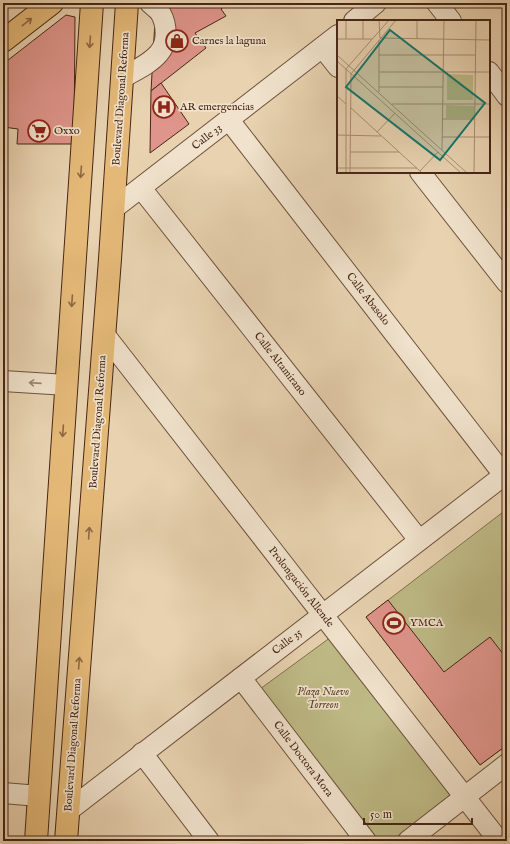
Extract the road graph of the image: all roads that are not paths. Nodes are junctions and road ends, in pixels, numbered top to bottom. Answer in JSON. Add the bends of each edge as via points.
{"nodes":[{"id":1,"x":52,"y":3,"type":"edge"},
{"id":2,"x":92,"y":3,"type":"edge"},
{"id":3,"x":127,"y":3,"type":"edge"},
{"id":4,"x":150,"y":3,"type":"edge"},
{"id":5,"x":376,"y":3,"type":"edge"},
{"id":6,"x":437,"y":3,"type":"edge"},
{"id":7,"x":355,"y":20,"type":"edge"},
{"id":8,"x":450,"y":20,"type":"edge"},
{"id":9,"x":337,"y":36,"type":"edge"},
{"id":10,"x":3,"y":41,"type":"edge"},
{"id":11,"x":323,"y":48,"type":"junction"},
{"id":12,"x":337,"y":66,"type":"edge"},
{"id":13,"x":490,"y":73,"type":"edge"},
{"id":14,"x":122,"y":78,"type":"junction"},
{"id":15,"x":507,"y":96,"type":"edge"},
{"id":16,"x":229,"y":120,"type":"junction"},
{"id":17,"x":421,"y":173,"type":"edge"},
{"id":18,"x":141,"y":188,"type":"junction"},
{"id":19,"x":113,"y":209,"type":"junction"},
{"id":20,"x":507,"y":283,"type":"edge"},
{"id":21,"x":104,"y":334,"type":"junction"},
{"id":22,"x":3,"y":381,"type":"edge"},
{"id":23,"x":67,"y":385,"type":"junction"},
{"id":24,"x":506,"y":476,"type":"edge"},
{"id":25,"x":419,"y":540,"type":"junction"},
{"id":26,"x":322,"y":615,"type":"junction"},
{"id":27,"x":48,"y":666,"type":"junction"},
{"id":28,"x":241,"y":678,"type":"junction"},
{"id":29,"x":142,"y":753,"type":"junction"},
{"id":30,"x":507,"y":764,"type":"edge"},
{"id":31,"x":3,"y":793,"type":"edge"},
{"id":32,"x":39,"y":796,"type":"junction"},
{"id":33,"x":464,"y":797,"type":"junction"},
{"id":34,"x":68,"y":811,"type":"junction"},
{"id":35,"x":36,"y":841,"type":"edge"},
{"id":36,"x":66,"y":841,"type":"edge"},
{"id":37,"x":209,"y":841,"type":"edge"},
{"id":38,"x":366,"y":841,"type":"edge"},
{"id":39,"x":408,"y":841,"type":"edge"},
{"id":40,"x":499,"y":841,"type":"edge"}],
"edges":[{"from":10,"to":1,"type":"main road","one_way":true},
{"from":2,"to":23,"type":"main road","one_way":true},
{"from":3,"to":14,"type":"main road","name":"Boulevard Diagonal Reforma"},
{"from":4,"to":14,"type":"street","via":[[161,12],[165,41],[159,53],[144,66]]},
{"from":5,"to":7,"type":"street"},
{"from":6,"to":8,"type":"street"},
{"from":9,"to":11,"type":"street","name":"Calle 33"},
{"from":11,"to":12,"type":"street"},
{"from":11,"to":16,"type":"street","name":"Calle 33"},
{"from":13,"to":15,"type":"street"},
{"from":14,"to":19,"type":"main road","name":"Boulevard Diagonal Reforma"},
{"from":16,"to":18,"type":"street","name":"Calle 33"},
{"from":16,"to":24,"type":"street","name":"Calle Abasolo"},
{"from":17,"to":20,"type":"street"},
{"from":18,"to":19,"type":"street","name":"Calle 33"},
{"from":18,"to":25,"type":"street","name":"Calle Altamirano"},
{"from":19,"to":21,"type":"main road","name":"Boulevard Diagonal Reforma"},
{"from":21,"to":26,"type":"street","name":"Prolongación Allende"},
{"from":34,"to":21,"type":"main road","name":"Boulevard Diagonal Reforma","one_way":true},
{"from":23,"to":22,"type":"street","one_way":true},
{"from":23,"to":27,"type":"main road","one_way":true},
{"from":24,"to":25,"type":"street","name":"Calle 35"},
{"from":25,"to":26,"type":"street","name":"Calle 35"},
{"from":26,"to":28,"type":"street","name":"Calle 35"},
{"from":26,"to":33,"type":"street","name":"Prolongación Allende"},
{"from":27,"to":32,"type":"main road"},
{"from":27,"to":34,"type":"main road","via":[[58,689],[59,702],[51,802],[55,813],[60,815]]},
{"from":28,"to":29,"type":"street","name":"Calle 35"},
{"from":28,"to":38,"type":"street","name":"Calle Doctora Mora"},
{"from":29,"to":34,"type":"street","name":"Calle 35"},
{"from":29,"to":37,"type":"street"},
{"from":30,"to":33,"type":"street"},
{"from":31,"to":32,"type":"street"},
{"from":32,"to":35,"type":"main road"},
{"from":33,"to":39,"type":"street"},
{"from":33,"to":40,"type":"street","name":"Prolongación Allende"},
{"from":34,"to":36,"type":"main road","name":"Boulevard Diagonal Reforma"}]}
